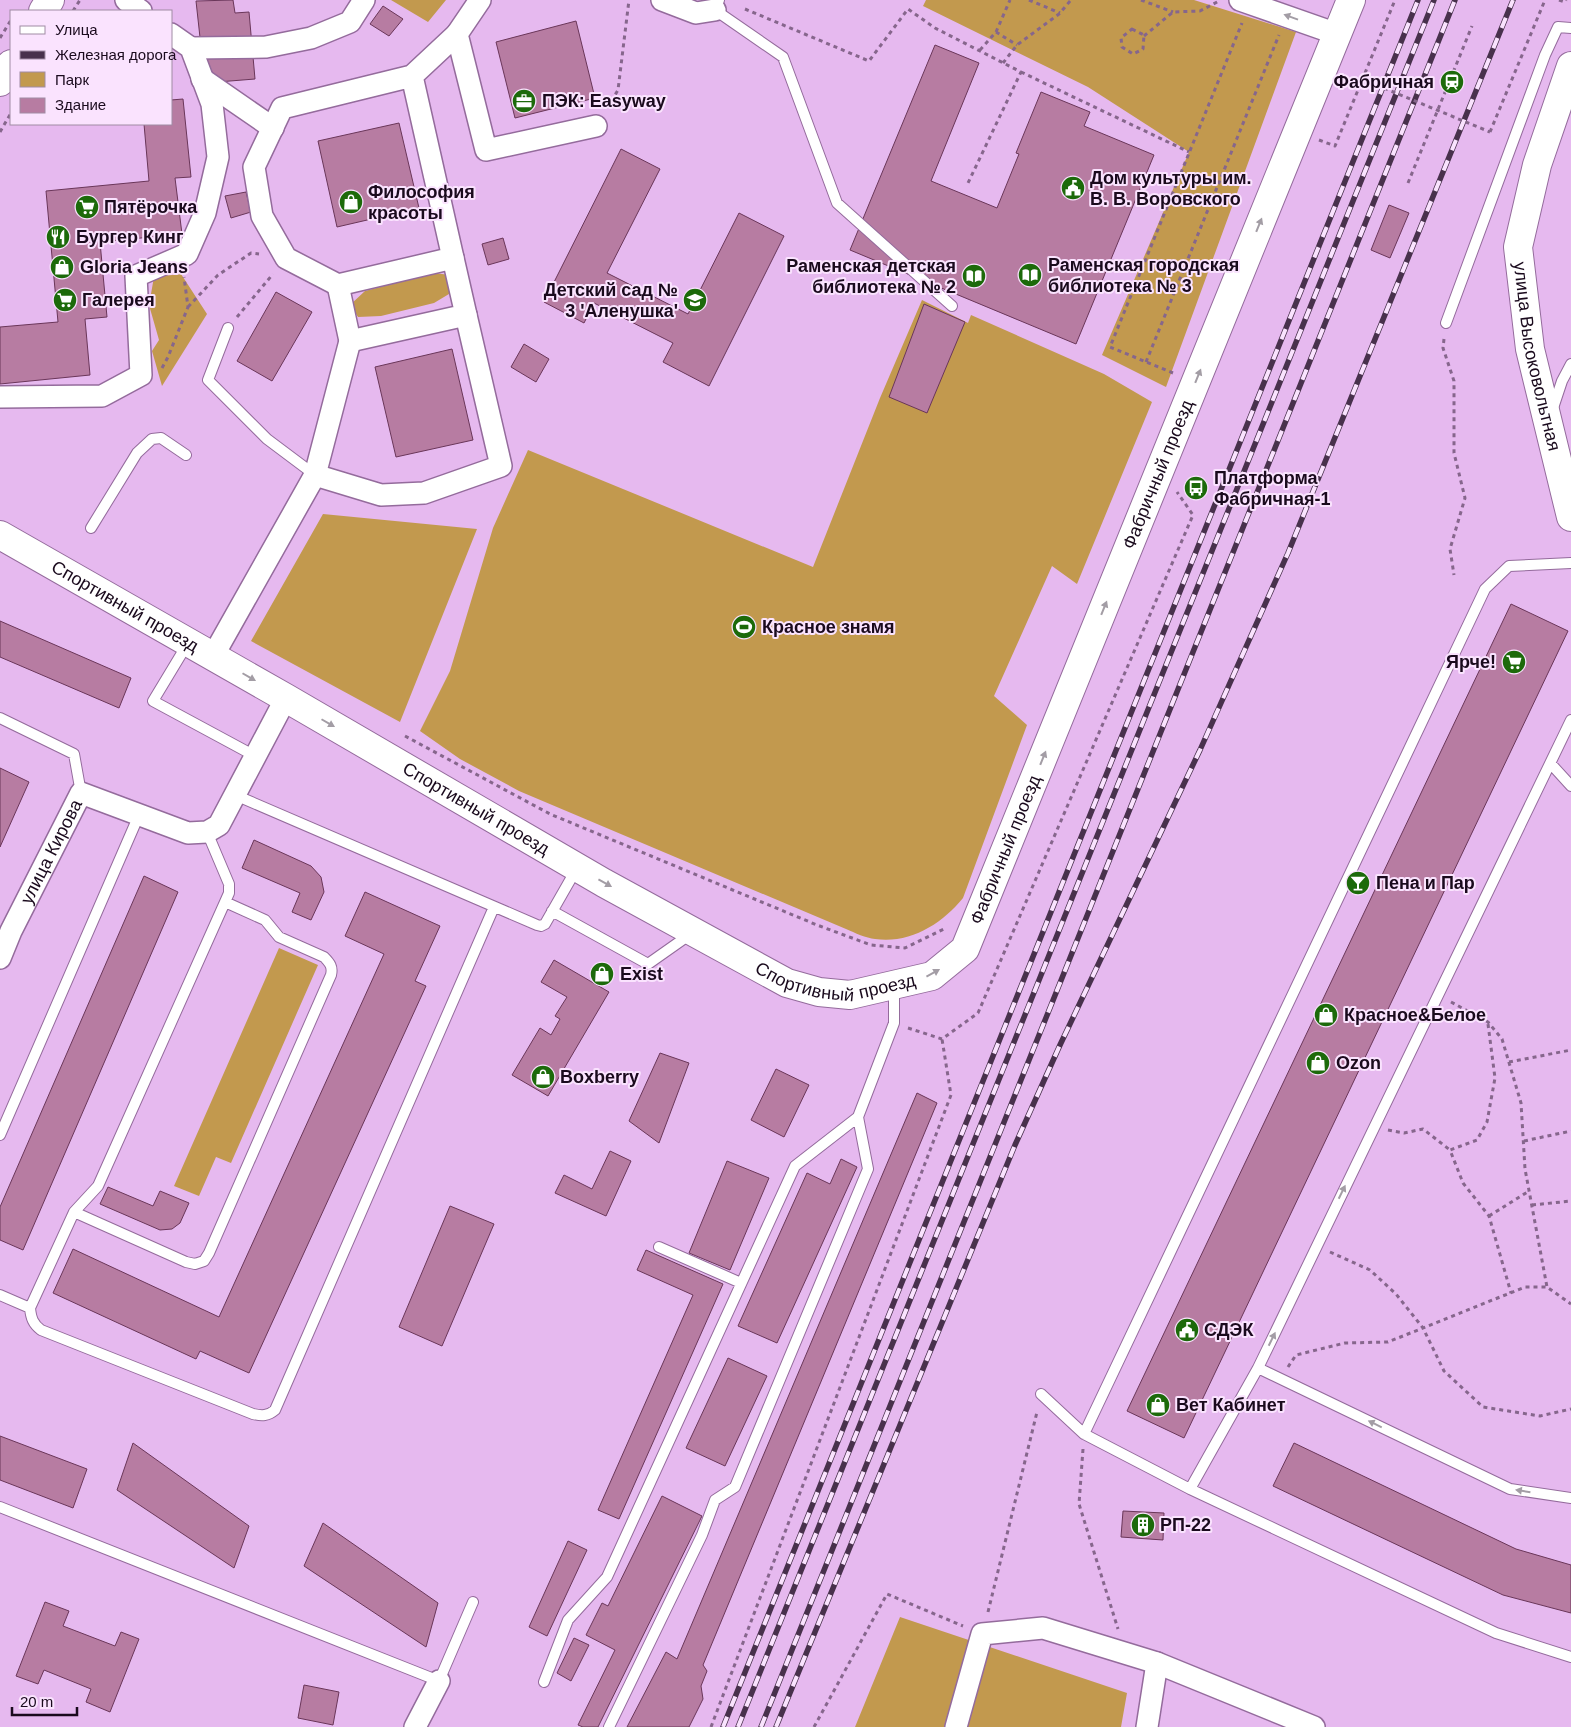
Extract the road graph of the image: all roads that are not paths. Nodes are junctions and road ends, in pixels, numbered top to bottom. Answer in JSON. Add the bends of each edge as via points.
{"nodes":[{"id":1,"x":126,"y":0,"type":"edge"},
{"id":2,"x":364,"y":0,"type":"edge"},
{"id":3,"x":480,"y":0,"type":"edge"},
{"id":4,"x":662,"y":0,"type":"edge"},
{"id":5,"x":1351,"y":0,"type":"edge"},
{"id":6,"x":1245,"y":1,"type":"edge"},
{"id":7,"x":717,"y":5,"type":"edge"},
{"id":8,"x":140,"y":10,"type":"edge"},
{"id":9,"x":1571,"y":28,"type":"edge"},
{"id":10,"x":457,"y":34,"type":"junction"},
{"id":11,"x":1338,"y":34,"type":"junction"},
{"id":12,"x":172,"y":35,"type":"edge"},
{"id":13,"x":191,"y":48,"type":"junction"},
{"id":14,"x":10,"y":66,"type":"edge"},
{"id":15,"x":1571,"y":66,"type":"edge"},
{"id":16,"x":412,"y":76,"type":"junction"},
{"id":17,"x":202,"y":79,"type":"junction"},
{"id":18,"x":0,"y":82,"type":"edge"},
{"id":19,"x":596,"y":126,"type":"road end"},
{"id":20,"x":272,"y":128,"type":"junction"},
{"id":21,"x":453,"y":258,"type":"junction"},
{"id":22,"x":338,"y":285,"type":"junction"},
{"id":23,"x":952,"y":306,"type":"dead end"},
{"id":24,"x":466,"y":316,"type":"junction"},
{"id":25,"x":1446,"y":323,"type":"road end"},
{"id":26,"x":228,"y":328,"type":"road end"},
{"id":27,"x":350,"y":341,"type":"junction"},
{"id":28,"x":1571,"y":364,"type":"edge"},
{"id":29,"x":0,"y":397,"type":"edge"},
{"id":30,"x":1547,"y":424,"type":"junction"},
{"id":31,"x":186,"y":455,"type":"dead end"},
{"id":32,"x":315,"y":475,"type":"junction"},
{"id":33,"x":1571,"y":517,"type":"edge"},
{"id":34,"x":90,"y":528,"type":"dead end"},
{"id":35,"x":0,"y":535,"type":"edge"},
{"id":36,"x":1571,"y":564,"type":"edge"},
{"id":37,"x":188,"y":642,"type":"junction"},
{"id":38,"x":213,"y":656,"type":"junction"},
{"id":39,"x":286,"y":698,"type":"junction"},
{"id":40,"x":0,"y":718,"type":"edge"},
{"id":41,"x":1571,"y":720,"type":"edge"},
{"id":42,"x":255,"y":756,"type":"junction"},
{"id":43,"x":1551,"y":764,"type":"junction"},
{"id":44,"x":1571,"y":786,"type":"edge"},
{"id":45,"x":80,"y":793,"type":"junction"},
{"id":46,"x":235,"y":795,"type":"junction"},
{"id":47,"x":139,"y":815,"type":"junction"},
{"id":48,"x":207,"y":832,"type":"junction"},
{"id":49,"x":577,"y":867,"type":"junction"},
{"id":50,"x":225,"y":902,"type":"junction"},
{"id":51,"x":494,"y":907,"type":"junction"},
{"id":52,"x":552,"y":911,"type":"junction"},
{"id":53,"x":694,"y":932,"type":"junction"},
{"id":54,"x":966,"y":949,"type":"joint"},
{"id":55,"x":0,"y":958,"type":"edge"},
{"id":56,"x":894,"y":986,"type":"junction"},
{"id":57,"x":858,"y":1117,"type":"junction"},
{"id":58,"x":0,"y":1135,"type":"edge"},
{"id":59,"x":74,"y":1212,"type":"junction"},
{"id":60,"x":660,"y":1247,"type":"dead end"},
{"id":61,"x":741,"y":1283,"type":"junction"},
{"id":62,"x":0,"y":1295,"type":"edge"},
{"id":63,"x":30,"y":1308,"type":"junction"},
{"id":64,"x":1258,"y":1368,"type":"junction"},
{"id":65,"x":1041,"y":1394,"type":"road end"},
{"id":66,"x":1084,"y":1434,"type":"junction"},
{"id":67,"x":1190,"y":1489,"type":"junction"},
{"id":68,"x":1571,"y":1498,"type":"edge"},
{"id":69,"x":0,"y":1507,"type":"edge"},
{"id":70,"x":473,"y":1602,"type":"dead end"},
{"id":71,"x":1571,"y":1657,"type":"edge"},
{"id":72,"x":1156,"y":1663,"type":"junction"},
{"id":73,"x":439,"y":1681,"type":"junction"},
{"id":74,"x":544,"y":1682,"type":"dead end"},
{"id":75,"x":415,"y":1727,"type":"edge"},
{"id":76,"x":609,"y":1727,"type":"edge"},
{"id":77,"x":956,"y":1727,"type":"edge"},
{"id":78,"x":1148,"y":1727,"type":"edge"},
{"id":79,"x":1314,"y":1727,"type":"edge"}],
"edges":[{"from":1,"to":8,"type":"street"},
{"from":2,"to":13,"type":"street","via":[[350,22],[311,38],[266,47]]},
{"from":3,"to":10,"type":"street"},
{"from":4,"to":7,"type":"street","via":[[696,13]]},
{"from":5,"to":11,"type":"main road","name":"Фабричный проезд"},
{"from":11,"to":6,"type":"street","one_way":true},
{"from":7,"to":23,"type":"lane","via":[[783,57],[837,203]]},
{"from":9,"to":25,"type":"lane","via":[[1558,28],[1545,54]]},
{"from":10,"to":16,"type":"street"},
{"from":10,"to":19,"type":"street","via":[[486,150]]},
{"from":54,"to":11,"type":"main road","name":"Фабричный проезд","one_way":true},
{"from":12,"to":13,"type":"street"},
{"from":13,"to":17,"type":"street"},
{"from":14,"to":18,"type":"main road"},
{"from":15,"to":30,"type":"main road","name":"улица Высоковольтная","via":[[1537,165],[1518,247],[1530,349]]},
{"from":16,"to":20,"type":"street","via":[[282,108]]},
{"from":16,"to":21,"type":"street"},
{"from":17,"to":20,"type":"street"},
{"from":17,"to":29,"type":"street","via":[[212,104],[218,157],[205,213],[187,254],[136,276],[141,375],[102,396]]},
{"from":20,"to":22,"type":"street","via":[[254,167],[262,216],[287,258]]},
{"from":21,"to":22,"type":"street"},
{"from":21,"to":24,"type":"street"},
{"from":22,"to":27,"type":"street"},
{"from":24,"to":27,"type":"street"},
{"from":24,"to":32,"type":"street","via":[[501,466],[424,493],[381,495]]},
{"from":26,"to":32,"type":"lane","via":[[208,380],[267,439]]},
{"from":27,"to":32,"type":"street"},
{"from":28,"to":30,"type":"lane"},
{"from":30,"to":33,"type":"main road","name":"улица Высоковольтная"},
{"from":31,"to":34,"type":"lane","via":[[161,438],[152,439],[136,453]]},
{"from":32,"to":38,"type":"street"},
{"from":35,"to":37,"type":"main road","name":"Спортивный проезд"},
{"from":36,"to":66,"type":"lane","via":[[1509,566],[1485,589]]},
{"from":37,"to":38,"type":"main road","name":"Спортивный проезд"},
{"from":37,"to":42,"type":"lane","via":[[153,701]]},
{"from":38,"to":39,"type":"main road","name":"Спортивный проезд","one_way":true},
{"from":39,"to":42,"type":"street"},
{"from":39,"to":49,"type":"main road","name":"Спортивный проезд","one_way":true},
{"from":40,"to":45,"type":"lane","via":[[74,754]]},
{"from":41,"to":43,"type":"lane"},
{"from":42,"to":46,"type":"street"},
{"from":43,"to":44,"type":"lane"},
{"from":64,"to":43,"type":"lane","one_way":true},
{"from":45,"to":47,"type":"street","name":"улица Кирова"},
{"from":45,"to":55,"type":"street","name":"улица Кирова"},
{"from":46,"to":48,"type":"street","via":[[219,825]]},
{"from":46,"to":51,"type":"lane"},
{"from":47,"to":48,"type":"street","name":"улица Кирова","via":[[188,834]]},
{"from":47,"to":58,"type":"lane"},
{"from":48,"to":50,"type":"lane","via":[[229,884]]},
{"from":49,"to":52,"type":"lane"},
{"from":49,"to":53,"type":"main road","name":"Спортивный проезд","one_way":true},
{"from":50,"to":59,"type":"lane","via":[[98,1186]]},
{"from":50,"to":59,"type":"lane","via":[[265,920],[279,937],[324,957],[332,970],[209,1253],[204,1261],[186,1262]]},
{"from":51,"to":52,"type":"lane","via":[[541,926]]},
{"from":51,"to":63,"type":"lane","via":[[275,1410],[262,1416],[253,1414],[41,1330],[35,1326]]},
{"from":52,"to":53,"type":"lane","via":[[648,964]]},
{"from":53,"to":56,"type":"main road","name":"Спортивный проезд","via":[[787,983],[819,992],[850,995]]},
{"from":56,"to":54,"type":"main road","name":"Спортивный проезд","one_way":true,"via":[[932,976]]},
{"from":56,"to":57,"type":"lane","via":[[894,1023]]},
{"from":57,"to":61,"type":"lane","via":[[795,1166]]},
{"from":57,"to":76,"type":"lane","via":[[868,1169],[735,1487],[715,1500],[702,1535]]},
{"from":59,"to":63,"type":"lane"},
{"from":60,"to":61,"type":"lane"},
{"from":61,"to":74,"type":"lane","via":[[607,1577],[568,1620]]},
{"from":62,"to":63,"type":"lane"},
{"from":64,"to":67,"type":"lane"},
{"from":68,"to":64,"type":"lane","one_way":true,"via":[[1510,1489]]},
{"from":65,"to":66,"type":"lane"},
{"from":66,"to":67,"type":"lane"},
{"from":67,"to":71,"type":"lane","via":[[1496,1633]]},
{"from":69,"to":73,"type":"lane"},
{"from":70,"to":73,"type":"lane"},
{"from":72,"to":77,"type":"street","via":[[1043,1628],[982,1634]]},
{"from":72,"to":78,"type":"street"},
{"from":72,"to":79,"type":"street"},
{"from":73,"to":75,"type":"street"}]}
